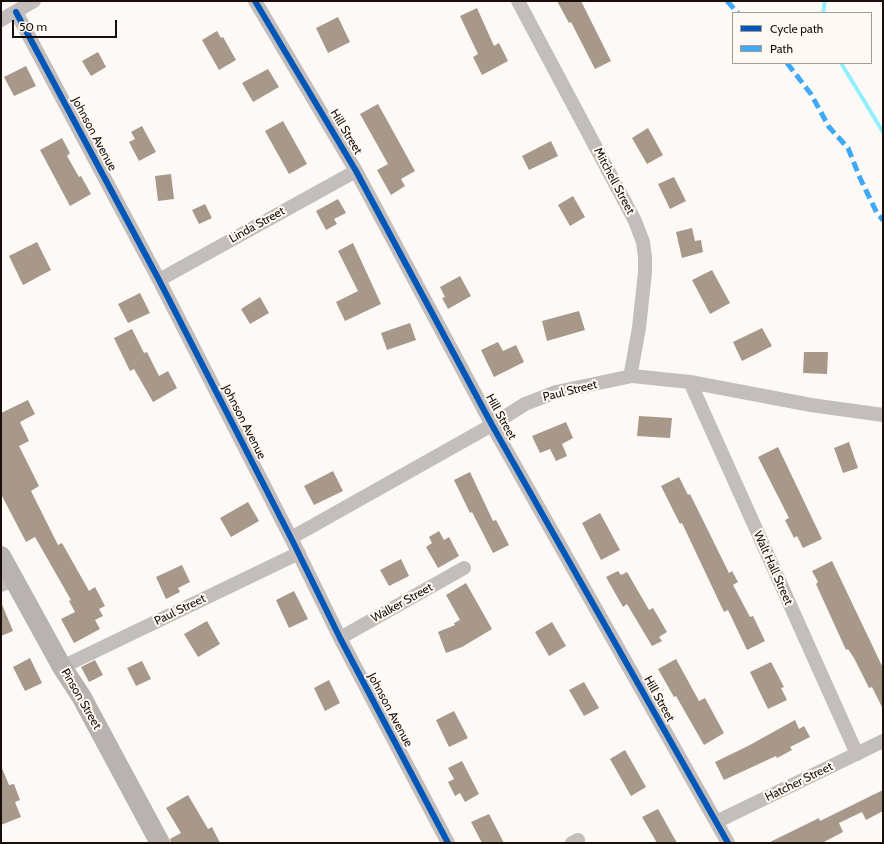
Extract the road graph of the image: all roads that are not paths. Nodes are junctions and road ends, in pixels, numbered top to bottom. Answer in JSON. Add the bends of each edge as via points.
{"nodes":[{"id":1,"x":34,"y":1,"type":"edge"},
{"id":2,"x":255,"y":1,"type":"edge"},
{"id":3,"x":518,"y":1,"type":"edge"},
{"id":4,"x":16,"y":12,"type":"junction"},
{"id":5,"x":1,"y":20,"type":"edge"},
{"id":6,"x":356,"y":171,"type":"junction"},
{"id":7,"x":159,"y":280,"type":"junction"},
{"id":8,"x":632,"y":376,"type":"junction"},
{"id":9,"x":690,"y":382,"type":"junction"},
{"id":10,"x":883,"y":415,"type":"edge"},
{"id":11,"x":492,"y":424,"type":"junction"},
{"id":12,"x":291,"y":538,"type":"junction"},
{"id":13,"x":298,"y":553,"type":"junction"},
{"id":14,"x":1,"y":556,"type":"edge"},
{"id":15,"x":464,"y":568,"type":"dead end"},
{"id":16,"x":7,"y":582,"type":"edge"},
{"id":17,"x":340,"y":638,"type":"junction"},
{"id":18,"x":62,"y":667,"type":"junction"},
{"id":19,"x":883,"y":741,"type":"edge"},
{"id":20,"x":857,"y":754,"type":"junction"},
{"id":21,"x":716,"y":822,"type":"junction"},
{"id":22,"x":160,"y":843,"type":"edge"},
{"id":23,"x":448,"y":843,"type":"edge"},
{"id":24,"x":728,"y":843,"type":"edge"}],
"edges":[{"from":1,"to":4,"type":"street"},
{"from":2,"to":6,"type":"street","name":"Hill Street"},
{"from":3,"to":8,"type":"street","name":"Mitchell Street","via":[[635,221],[643,242],[645,272]]},
{"from":4,"to":5,"type":"street"},
{"from":4,"to":7,"type":"street","name":"Johnson Avenue"},
{"from":6,"to":7,"type":"street","name":"Linda Street"},
{"from":6,"to":11,"type":"street","name":"Hill Street"},
{"from":7,"to":12,"type":"street","name":"Johnson Avenue"},
{"from":8,"to":9,"type":"street","name":"Paul Street"},
{"from":8,"to":11,"type":"street","name":"Paul Street","via":[[556,392],[525,404]]},
{"from":9,"to":10,"type":"street","name":"Paul Street","via":[[811,405]]},
{"from":9,"to":20,"type":"street","name":"Walt Hall Street"},
{"from":11,"to":12,"type":"street","name":"Paul Street"},
{"from":11,"to":21,"type":"street","name":"Hill Street"},
{"from":12,"to":13,"type":"street","name":"Johnson Avenue"},
{"from":13,"to":17,"type":"street","name":"Johnson Avenue"},
{"from":13,"to":18,"type":"street","name":"Paul Street"},
{"from":14,"to":16,"type":"street","name":"Pinson Street"},
{"from":15,"to":17,"type":"street","name":"Walker Street"},
{"from":16,"to":18,"type":"street","name":"Pinson Street"},
{"from":17,"to":23,"type":"street","name":"Johnson Avenue"},
{"from":18,"to":22,"type":"street","name":"Pinson Street","via":[[81,696]]},
{"from":19,"to":20,"type":"street","name":"Hatcher Street"},
{"from":20,"to":21,"type":"street","name":"Hatcher Street"},
{"from":21,"to":24,"type":"street","name":"Hill Street"}]}
